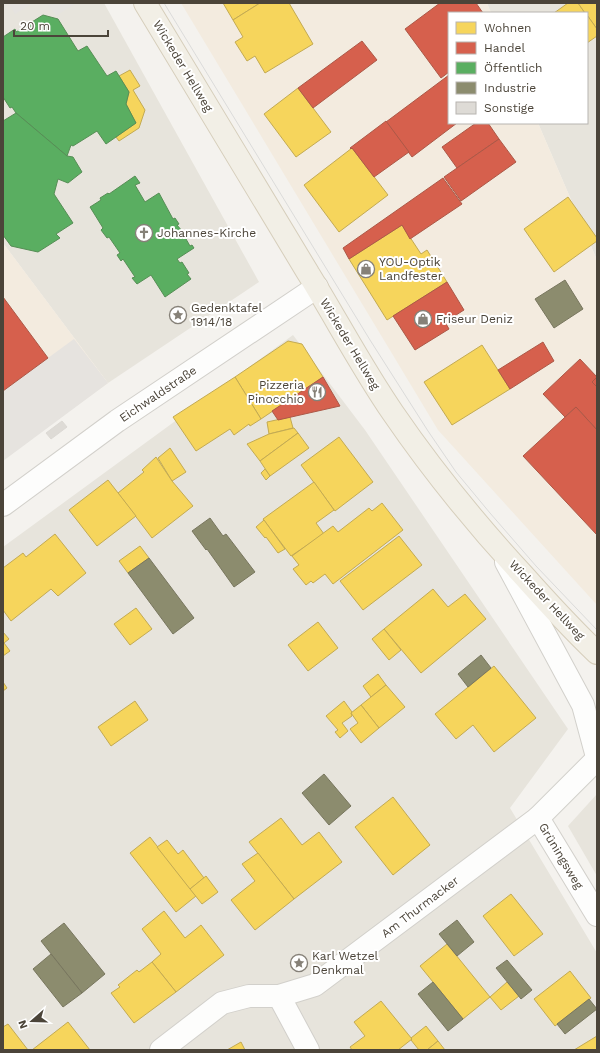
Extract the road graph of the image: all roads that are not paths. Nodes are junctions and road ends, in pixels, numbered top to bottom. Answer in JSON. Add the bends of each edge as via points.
{"nodes":[{"id":1,"x":145,"y":3,"type":"edge"},
{"id":2,"x":317,"y":288,"type":"junction"},
{"id":3,"x":3,"y":505,"type":"edge"},
{"id":4,"x":498,"y":547,"type":"junction"},
{"id":5,"x":597,"y":653,"type":"edge"},
{"id":6,"x":597,"y":758,"type":"edge"},
{"id":7,"x":538,"y":818,"type":"junction"},
{"id":8,"x":597,"y":916,"type":"edge"},
{"id":9,"x":279,"y":996,"type":"junction"},
{"id":10,"x":162,"y":1050,"type":"edge"},
{"id":11,"x":308,"y":1050,"type":"edge"}],
"edges":[{"from":1,"to":2,"type":"main road","name":"Wickeder Hellweg"},
{"from":2,"to":3,"type":"street","name":"Eichwaldstraße","via":[[117,421]]},
{"from":2,"to":4,"type":"main road","name":"Wickeder Hellweg","via":[[353,352],[393,414],[443,482]]},
{"from":4,"to":5,"type":"main road","name":"Wickeder Hellweg"},
{"from":4,"to":6,"type":"street","name":"Am Thurmacker","via":[[583,705]]},
{"from":6,"to":7,"type":"street","name":"Am Thurmacker"},
{"from":7,"to":8,"type":"street","name":"Grüningsweg"},
{"from":7,"to":9,"type":"street","name":"Am Thurmacker","via":[[315,985]]},
{"from":9,"to":10,"type":"street","name":"Am Thurmacker","via":[[249,996],[222,1003]]},
{"from":9,"to":11,"type":"street"}]}
